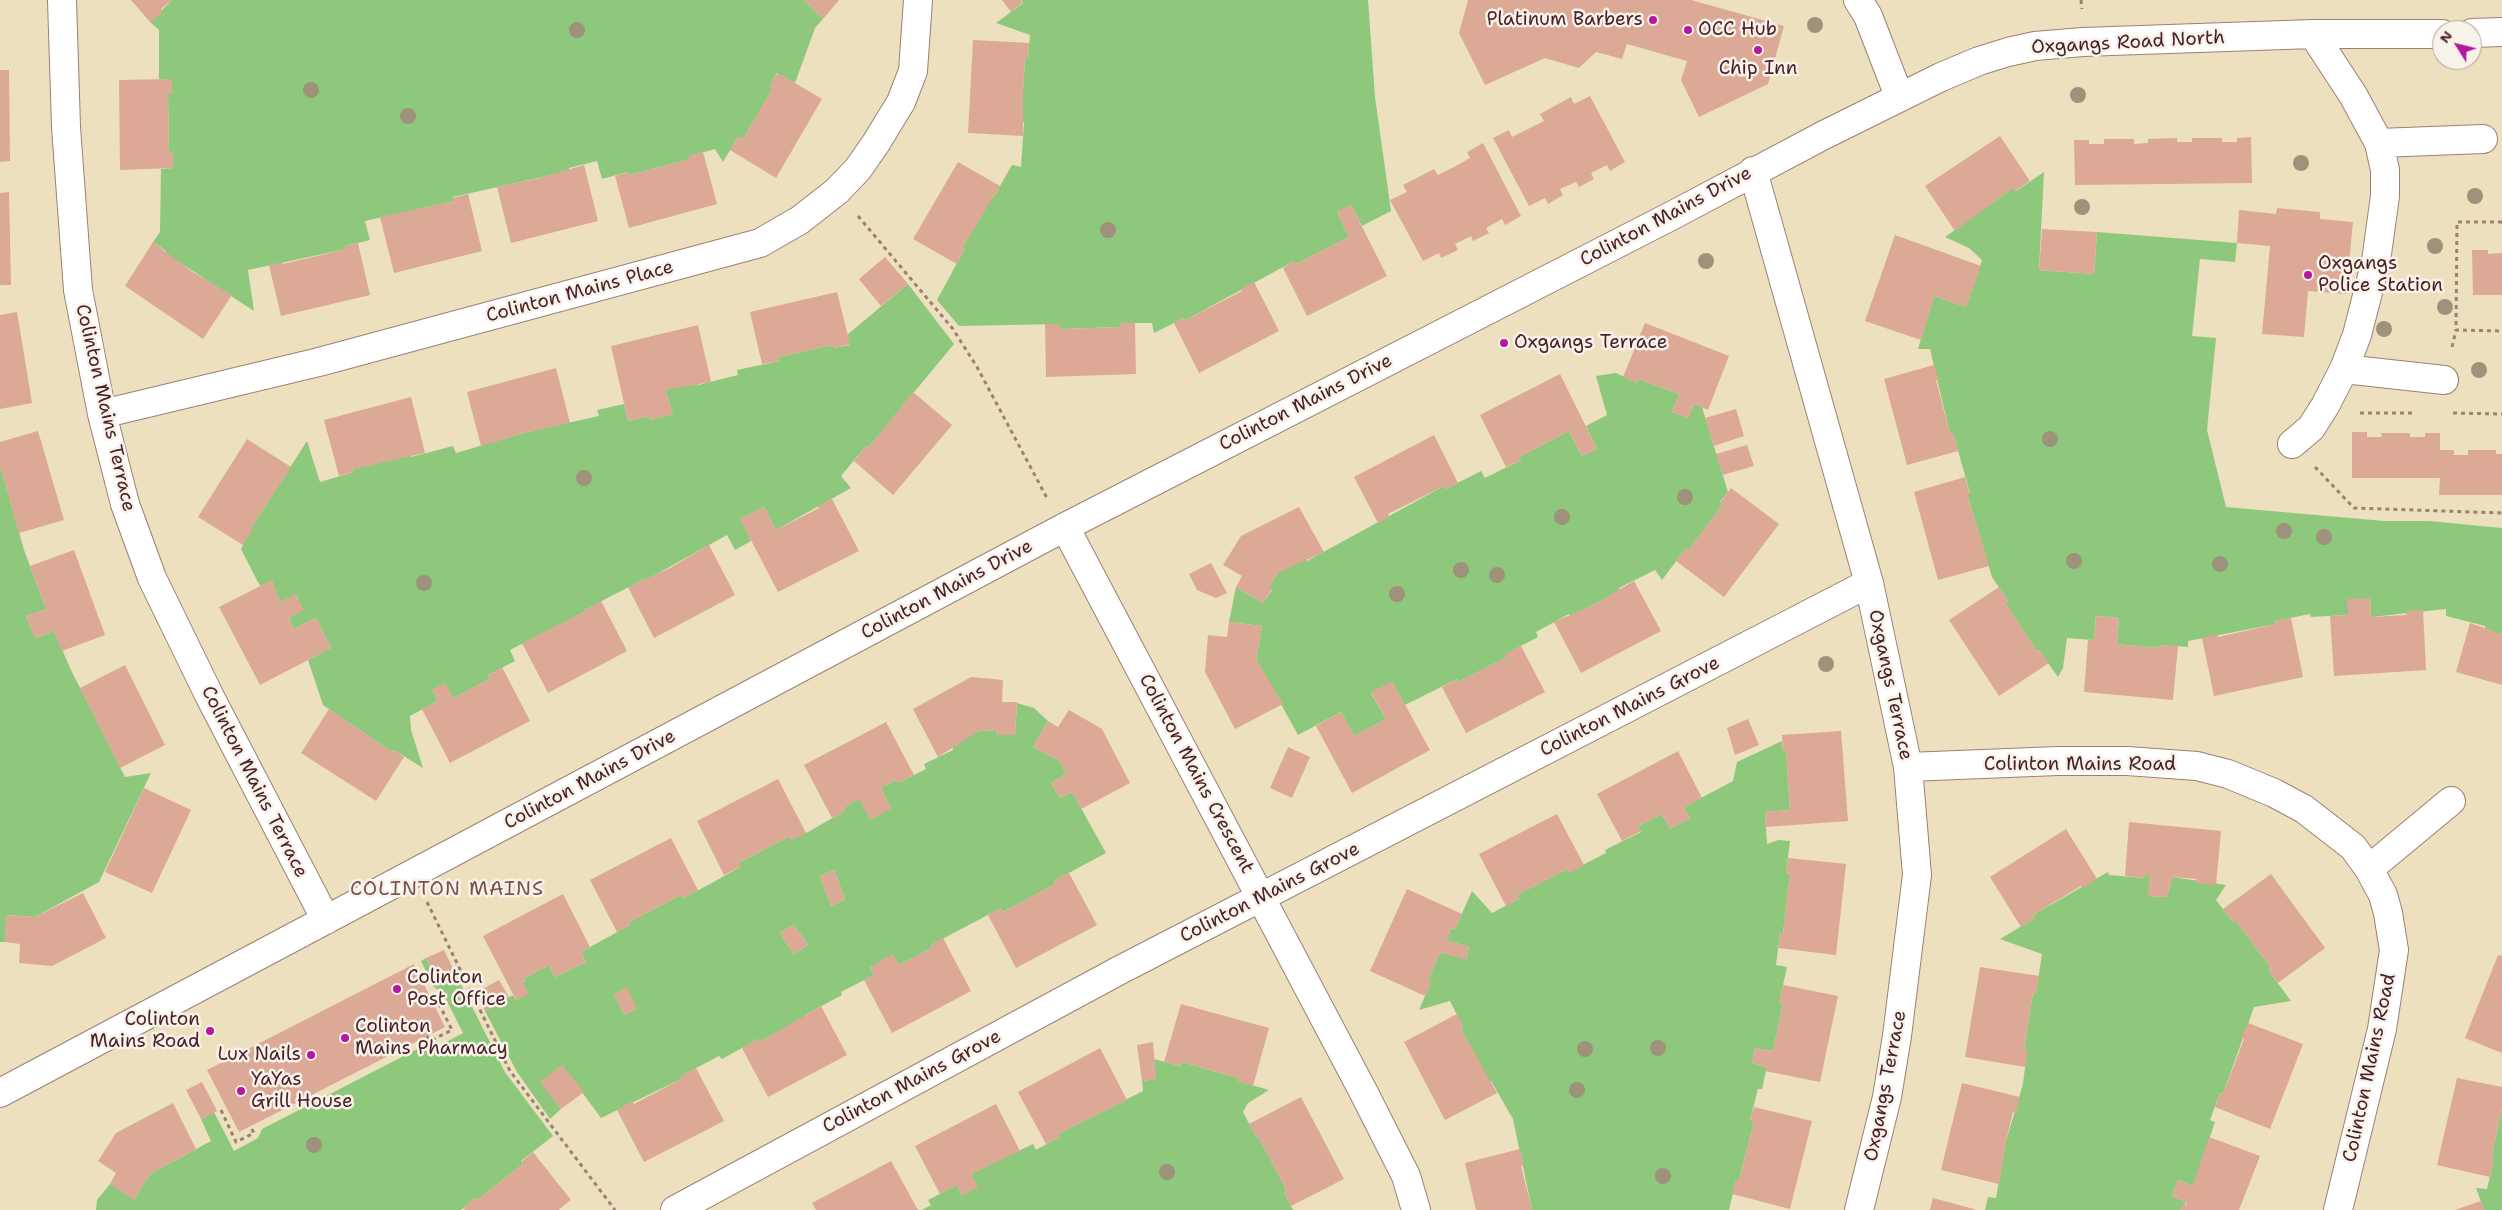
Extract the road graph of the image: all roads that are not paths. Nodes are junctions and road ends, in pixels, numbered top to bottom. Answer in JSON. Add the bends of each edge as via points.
{"nodes":[{"id":1,"x":62,"y":0,"type":"edge"},
{"id":2,"x":918,"y":0,"type":"edge"},
{"id":3,"x":1858,"y":0,"type":"edge"},
{"id":4,"x":2502,"y":32,"type":"edge"},
{"id":5,"x":2482,"y":33,"type":"edge"},
{"id":6,"x":2313,"y":34,"type":"junction"},
{"id":7,"x":2432,"y":34,"type":"edge"},
{"id":8,"x":1899,"y":96,"type":"junction"},
{"id":9,"x":2483,"y":139,"type":"dead end"},
{"id":10,"x":2379,"y":143,"type":"junction"},
{"id":11,"x":1753,"y":172,"type":"junction"},
{"id":12,"x":2344,"y":369,"type":"junction"},
{"id":13,"x":2444,"y":380,"type":"dead end"},
{"id":14,"x":102,"y":414,"type":"junction"},
{"id":15,"x":2292,"y":444,"type":"road end"},
{"id":16,"x":1065,"y":527,"type":"junction"},
{"id":17,"x":1869,"y":583,"type":"junction"},
{"id":18,"x":1908,"y":767,"type":"junction"},
{"id":19,"x":2451,"y":801,"type":"dead end"},
{"id":20,"x":2369,"y":869,"type":"junction"},
{"id":21,"x":1261,"y":898,"type":"junction"},
{"id":22,"x":326,"y":920,"type":"junction"},
{"id":23,"x":0,"y":1093,"type":"edge"},
{"id":24,"x":675,"y":1210,"type":"edge"},
{"id":25,"x":1416,"y":1210,"type":"edge"},
{"id":26,"x":1859,"y":1210,"type":"edge"},
{"id":27,"x":2338,"y":1210,"type":"edge"}],
"edges":[{"from":1,"to":14,"type":"street","name":"Colinton Mains Terrace","via":[[66,127],[78,290]]},
{"from":2,"to":14,"type":"street","name":"Colinton Mains Place","via":[[913,71],[901,102],[858,169],[837,191],[800,220],[760,243],[319,362]]},
{"from":3,"to":8,"type":"street","via":[[1868,16]]},
{"from":4,"to":5,"type":"street"},
{"from":6,"to":7,"type":"street","name":"Oxgangs Road North"},
{"from":6,"to":8,"type":"street","name":"Oxgangs Road North","via":[[2035,46],[1979,61]]},
{"from":6,"to":10,"type":"street","via":[[2353,95]]},
{"from":8,"to":11,"type":"street","name":"Colinton Mains Drive"},
{"from":9,"to":10,"type":"street"},
{"from":10,"to":12,"type":"street","via":[[2385,170],[2385,196],[2376,261]]},
{"from":11,"to":16,"type":"street","name":"Colinton Mains Drive"},
{"from":11,"to":17,"type":"street","name":"Oxgangs Terrace"},
{"from":12,"to":13,"type":"street"},
{"from":12,"to":15,"type":"street","via":[[2311,428]]},
{"from":14,"to":22,"type":"street","name":"Colinton Mains Terrace","via":[[125,504],[152,578]]},
{"from":16,"to":21,"type":"street","name":"Colinton Mains Crescent"},
{"from":16,"to":22,"type":"street","name":"Colinton Mains Drive"},
{"from":17,"to":18,"type":"street","name":"Oxgangs Terrace"},
{"from":17,"to":21,"type":"street","name":"Colinton Mains Grove"},
{"from":18,"to":20,"type":"street","name":"Colinton Mains Road","via":[[2068,761],[2197,766],[2228,774],[2304,809],[2353,847]]},
{"from":18,"to":26,"type":"street","name":"Oxgangs Terrace","via":[[1917,875],[1887,1097]]},
{"from":19,"to":20,"type":"street"},
{"from":20,"to":27,"type":"street","name":"Colinton Mains Road","via":[[2383,895],[2394,950],[2382,1029]]},
{"from":21,"to":24,"type":"street","name":"Colinton Mains Grove","via":[[1120,970]]},
{"from":21,"to":25,"type":"street","name":"Colinton Mains Crescent","via":[[1406,1176]]},
{"from":22,"to":23,"type":"street","name":"Colinton Mains Drive"}]}
